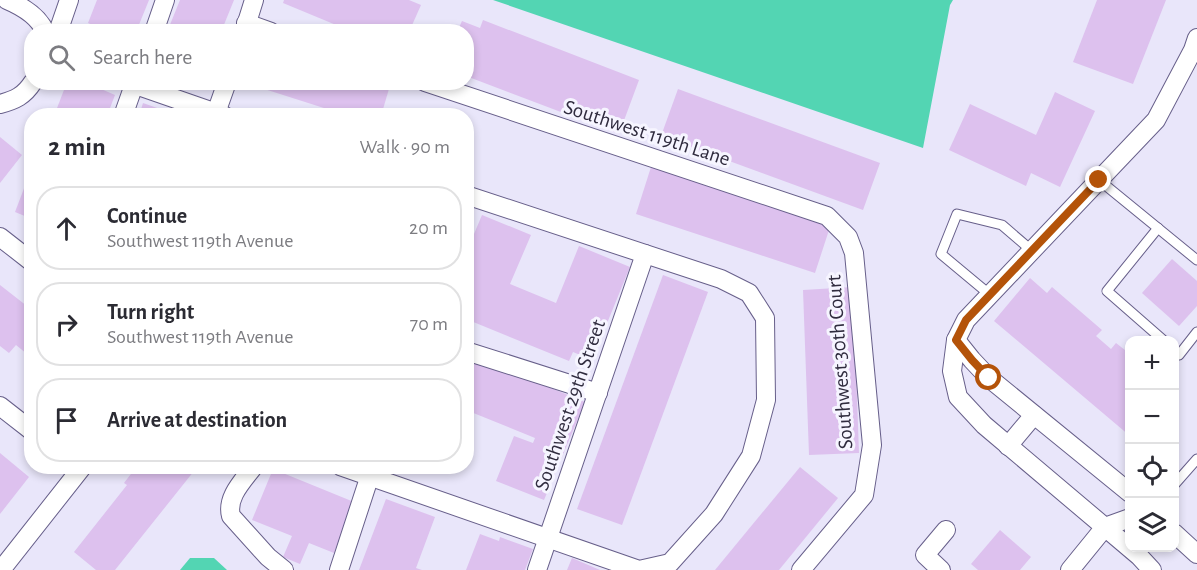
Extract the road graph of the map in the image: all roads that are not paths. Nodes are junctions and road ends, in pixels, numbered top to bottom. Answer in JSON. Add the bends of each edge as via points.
{"nodes":[{"id":1,"x":7,"y":0,"type":"edge"},
{"id":2,"x":69,"y":0,"type":"edge"},
{"id":3,"x":165,"y":0,"type":"edge"},
{"id":4,"x":254,"y":0,"type":"edge"},
{"id":5,"x":40,"y":24,"type":"edge"},
{"id":6,"x":61,"y":24,"type":"edge"},
{"id":7,"x":157,"y":24,"type":"edge"},
{"id":8,"x":246,"y":24,"type":"edge"},
{"id":9,"x":1197,"y":38,"type":"edge"},
{"id":10,"x":28,"y":90,"type":"edge"},
{"id":11,"x":130,"y":90,"type":"edge"},
{"id":12,"x":150,"y":90,"type":"edge"},
{"id":13,"x":224,"y":90,"type":"edge"},
{"id":14,"x":449,"y":90,"type":"edge"},
{"id":15,"x":0,"y":104,"type":"edge"},
{"id":16,"x":125,"y":108,"type":"edge"},
{"id":17,"x":202,"y":108,"type":"edge"},
{"id":18,"x":221,"y":108,"type":"edge"},
{"id":19,"x":1099,"y":180,"type":"junction"},
{"id":20,"x":474,"y":198,"type":"edge"},
{"id":21,"x":1158,"y":228,"type":"junction"},
{"id":22,"x":0,"y":237,"type":"edge"},
{"id":23,"x":848,"y":237,"type":"joint"},
{"id":24,"x":1031,"y":250,"type":"junction"},
{"id":25,"x":645,"y":254,"type":"junction"},
{"id":26,"x":24,"y":256,"type":"edge"},
{"id":27,"x":1197,"y":260,"type":"edge"},
{"id":28,"x":989,"y":294,"type":"junction"},
{"id":29,"x":1197,"y":332,"type":"edge"},
{"id":30,"x":1158,"y":336,"type":"edge"},
{"id":31,"x":956,"y":340,"type":"junction"},
{"id":32,"x":474,"y":354,"type":"edge"},
{"id":33,"x":1179,"y":355,"type":"edge"},
{"id":34,"x":598,"y":393,"type":"junction"},
{"id":35,"x":0,"y":406,"type":"edge"},
{"id":36,"x":1034,"y":415,"type":"junction"},
{"id":37,"x":24,"y":425,"type":"edge"},
{"id":38,"x":1008,"y":446,"type":"junction"},
{"id":39,"x":1197,"y":459,"type":"edge"},
{"id":40,"x":75,"y":474,"type":"edge"},
{"id":41,"x":248,"y":474,"type":"edge"},
{"id":42,"x":370,"y":474,"type":"edge"},
{"id":43,"x":376,"y":474,"type":"edge"},
{"id":44,"x":1179,"y":479,"type":"edge"},
{"id":45,"x":1125,"y":489,"type":"edge"},
{"id":46,"x":1125,"y":520,"type":"edge"},
{"id":47,"x":1105,"y":527,"type":"junction"},
{"id":48,"x":946,"y":530,"type":"dead end"},
{"id":49,"x":1179,"y":537,"type":"edge"},
{"id":50,"x":548,"y":538,"type":"junction"},
{"id":51,"x":1197,"y":554,"type":"edge"},
{"id":52,"x":1136,"y":558,"type":"edge"},
{"id":53,"x":1,"y":570,"type":"edge"},
{"id":54,"x":284,"y":570,"type":"edge"},
{"id":55,"x":339,"y":570,"type":"edge"},
{"id":56,"x":537,"y":570,"type":"edge"},
{"id":57,"x":639,"y":570,"type":"edge"},
{"id":58,"x":801,"y":570,"type":"edge"},
{"id":59,"x":941,"y":570,"type":"edge"},
{"id":60,"x":1070,"y":570,"type":"edge"},
{"id":61,"x":1152,"y":570,"type":"edge"}],
"edges":[{"from":1,"to":5,"type":"street","via":[[24,7]]},
{"from":2,"to":6,"type":"street"},
{"from":3,"to":7,"type":"street"},
{"from":4,"to":8,"type":"street"},
{"from":9,"to":19,"type":"street","via":[[1156,120]]},
{"from":10,"to":15,"type":"street"},
{"from":11,"to":16,"type":"street"},
{"from":12,"to":17,"type":"street"},
{"from":13,"to":18,"type":"street"},
{"from":14,"to":23,"type":"street","name":"Southwest 119th Lane","via":[[827,216]]},
{"from":19,"to":21,"type":"lane"},
{"from":19,"to":24,"type":"street"},
{"from":20,"to":25,"type":"street"},
{"from":21,"to":27,"type":"lane"},
{"from":21,"to":30,"type":"lane","via":[[1107,291]]},
{"from":22,"to":26,"type":"street"},
{"from":23,"to":58,"type":"street","name":"Southwest 30th Court","via":[[854,254],[872,445],[864,495]]},
{"from":24,"to":28,"type":"street"},
{"from":24,"to":28,"type":"lane","via":[[1002,225],[957,214],[941,254]]},
{"from":25,"to":34,"type":"street","name":"Southwest 29th Street"},
{"from":25,"to":57,"type":"street","via":[[721,279],[749,294],[765,318],[765,400],[751,456],[714,514],[670,563]]},
{"from":28,"to":31,"type":"street","via":[[966,320]]},
{"from":29,"to":33,"type":"lane"},
{"from":31,"to":36,"type":"street","via":[[989,378]]},
{"from":31,"to":38,"type":"street","via":[[952,371],[958,397]]},
{"from":32,"to":34,"type":"street"},
{"from":34,"to":50,"type":"street","name":"Southwest 29th Street"},
{"from":35,"to":37,"type":"street"},
{"from":36,"to":38,"type":"street"},
{"from":36,"to":45,"type":"street"},
{"from":38,"to":47,"type":"street"},
{"from":39,"to":44,"type":"lane"},
{"from":40,"to":53,"type":"street"},
{"from":41,"to":54,"type":"street","via":[[231,498],[231,516]]},
{"from":42,"to":55,"type":"street"},
{"from":43,"to":50,"type":"street"},
{"from":46,"to":47,"type":"street"},
{"from":47,"to":52,"type":"street"},
{"from":47,"to":60,"type":"street"},
{"from":48,"to":59,"type":"street","via":[[925,555]]},
{"from":49,"to":51,"type":"street"},
{"from":50,"to":56,"type":"street","name":"Southwest 29th Street"},
{"from":50,"to":57,"type":"street"},
{"from":52,"to":61,"type":"street"}]}
